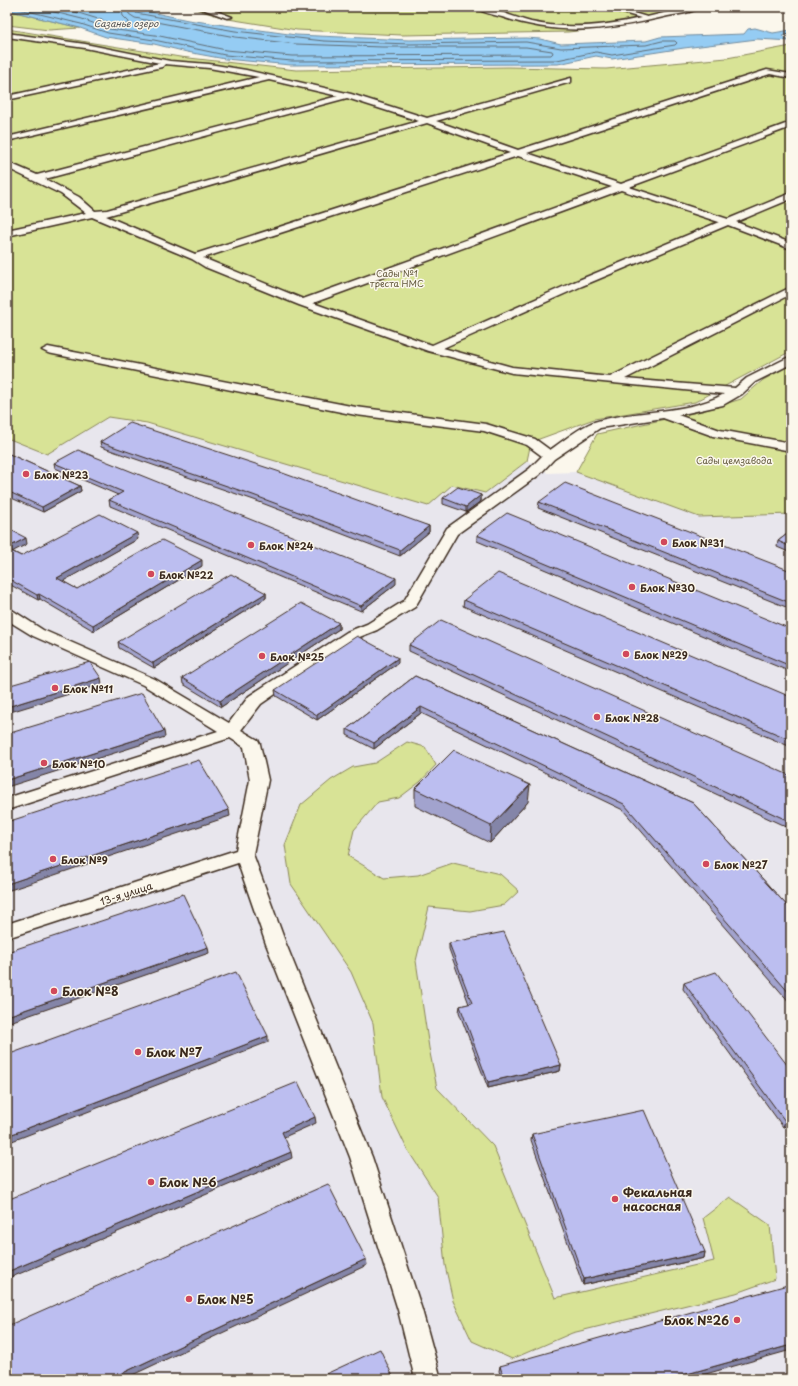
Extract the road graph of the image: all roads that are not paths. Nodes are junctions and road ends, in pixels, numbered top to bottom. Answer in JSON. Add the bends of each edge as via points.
{"nodes":[{"id":1,"x":200,"y":7,"type":"edge"},
{"id":2,"x":477,"y":7,"type":"edge"},
{"id":3,"x":605,"y":7,"type":"edge"},
{"id":4,"x":697,"y":7,"type":"edge"},
{"id":5,"x":229,"y":17,"type":"dead end"},
{"id":6,"x":647,"y":18,"type":"junction"},
{"id":7,"x":7,"y":35,"type":"edge"},
{"id":8,"x":170,"y":64,"type":"junction"},
{"id":9,"x":791,"y":76,"type":"edge"},
{"id":10,"x":272,"y":77,"type":"junction"},
{"id":11,"x":568,"y":80,"type":"dead end"},
{"id":12,"x":348,"y":96,"type":"junction"},
{"id":13,"x":7,"y":98,"type":"edge"},
{"id":14,"x":426,"y":121,"type":"junction"},
{"id":15,"x":791,"y":124,"type":"edge"},
{"id":16,"x":7,"y":139,"type":"edge"},
{"id":17,"x":518,"y":153,"type":"junction"},
{"id":18,"x":7,"y":165,"type":"edge"},
{"id":19,"x":37,"y":178,"type":"junction"},
{"id":20,"x":621,"y":187,"type":"junction"},
{"id":21,"x":791,"y":196,"type":"edge"},
{"id":22,"x":93,"y":214,"type":"junction"},
{"id":23,"x":728,"y":222,"type":"junction"},
{"id":24,"x":7,"y":233,"type":"edge"},
{"id":25,"x":791,"y":246,"type":"edge"},
{"id":26,"x":196,"y":257,"type":"junction"},
{"id":27,"x":791,"y":290,"type":"edge"},
{"id":28,"x":303,"y":303,"type":"junction"},
{"id":29,"x":432,"y":349,"type":"junction"},
{"id":30,"x":48,"y":350,"type":"dead end"},
{"id":31,"x":791,"y":359,"type":"edge"},
{"id":32,"x":612,"y":381,"type":"junction"},
{"id":33,"x":738,"y":392,"type":"junction"},
{"id":34,"x":664,"y":414,"type":"junction"},
{"id":35,"x":791,"y":447,"type":"edge"},
{"id":36,"x":550,"y":456,"type":"junction"},
{"id":37,"x":7,"y":613,"type":"edge"},
{"id":38,"x":231,"y":732,"type":"junction"},
{"id":39,"x":7,"y":804,"type":"edge"},
{"id":40,"x":244,"y":854,"type":"junction"},
{"id":41,"x":7,"y":932,"type":"edge"},
{"id":42,"x":428,"y":1379,"type":"edge"}],
"edges":[{"from":1,"to":5,"type":"lane"},
{"from":2,"to":6,"type":"lane","via":[[551,27],[587,28]]},
{"from":3,"to":6,"type":"lane"},
{"from":4,"to":6,"type":"lane"},
{"from":7,"to":8,"type":"lane","via":[[85,46]]},
{"from":8,"to":10,"type":"lane","via":[[209,66]]},
{"from":8,"to":13,"type":"lane"},
{"from":9,"to":17,"type":"lane","via":[[770,72]]},
{"from":10,"to":12,"type":"lane"},
{"from":10,"to":16,"type":"lane"},
{"from":11,"to":14,"type":"lane"},
{"from":12,"to":14,"type":"lane"},
{"from":12,"to":19,"type":"lane"},
{"from":14,"to":17,"type":"lane"},
{"from":14,"to":22,"type":"lane","via":[[108,213]]},
{"from":15,"to":20,"type":"lane"},
{"from":17,"to":20,"type":"lane"},
{"from":17,"to":26,"type":"lane"},
{"from":18,"to":19,"type":"lane"},
{"from":19,"to":22,"type":"lane","via":[[86,206]]},
{"from":20,"to":23,"type":"lane"},
{"from":20,"to":28,"type":"lane"},
{"from":21,"to":23,"type":"lane"},
{"from":22,"to":24,"type":"lane"},
{"from":22,"to":26,"type":"lane"},
{"from":23,"to":25,"type":"lane"},
{"from":23,"to":29,"type":"lane","via":[[578,284]]},
{"from":26,"to":28,"type":"lane","via":[[209,266]]},
{"from":27,"to":32,"type":"lane"},
{"from":28,"to":29,"type":"lane"},
{"from":29,"to":32,"type":"lane","via":[[512,370]]},
{"from":30,"to":36,"type":"lane","via":[[356,411],[486,428],[531,442]]},
{"from":31,"to":33,"type":"lane","via":[[751,380]]},
{"from":32,"to":33,"type":"lane"},
{"from":33,"to":34,"type":"lane","via":[[719,402]]},
{"from":34,"to":35,"type":"lane","via":[[717,433]]},
{"from":34,"to":36,"type":"lane","via":[[596,425]]},
{"from":36,"to":38,"type":"lane","via":[[534,472],[452,531],[410,604],[372,627],[352,635],[255,700]]},
{"from":37,"to":38,"type":"lane","via":[[38,633],[149,682]]},
{"from":38,"to":39,"type":"lane"},
{"from":38,"to":40,"type":"lane","via":[[252,744],[259,780]]},
{"from":40,"to":41,"type":"lane","name":"13-я улица"},
{"from":40,"to":42,"type":"lane","via":[[276,944],[361,1157],[410,1310]]}]}
